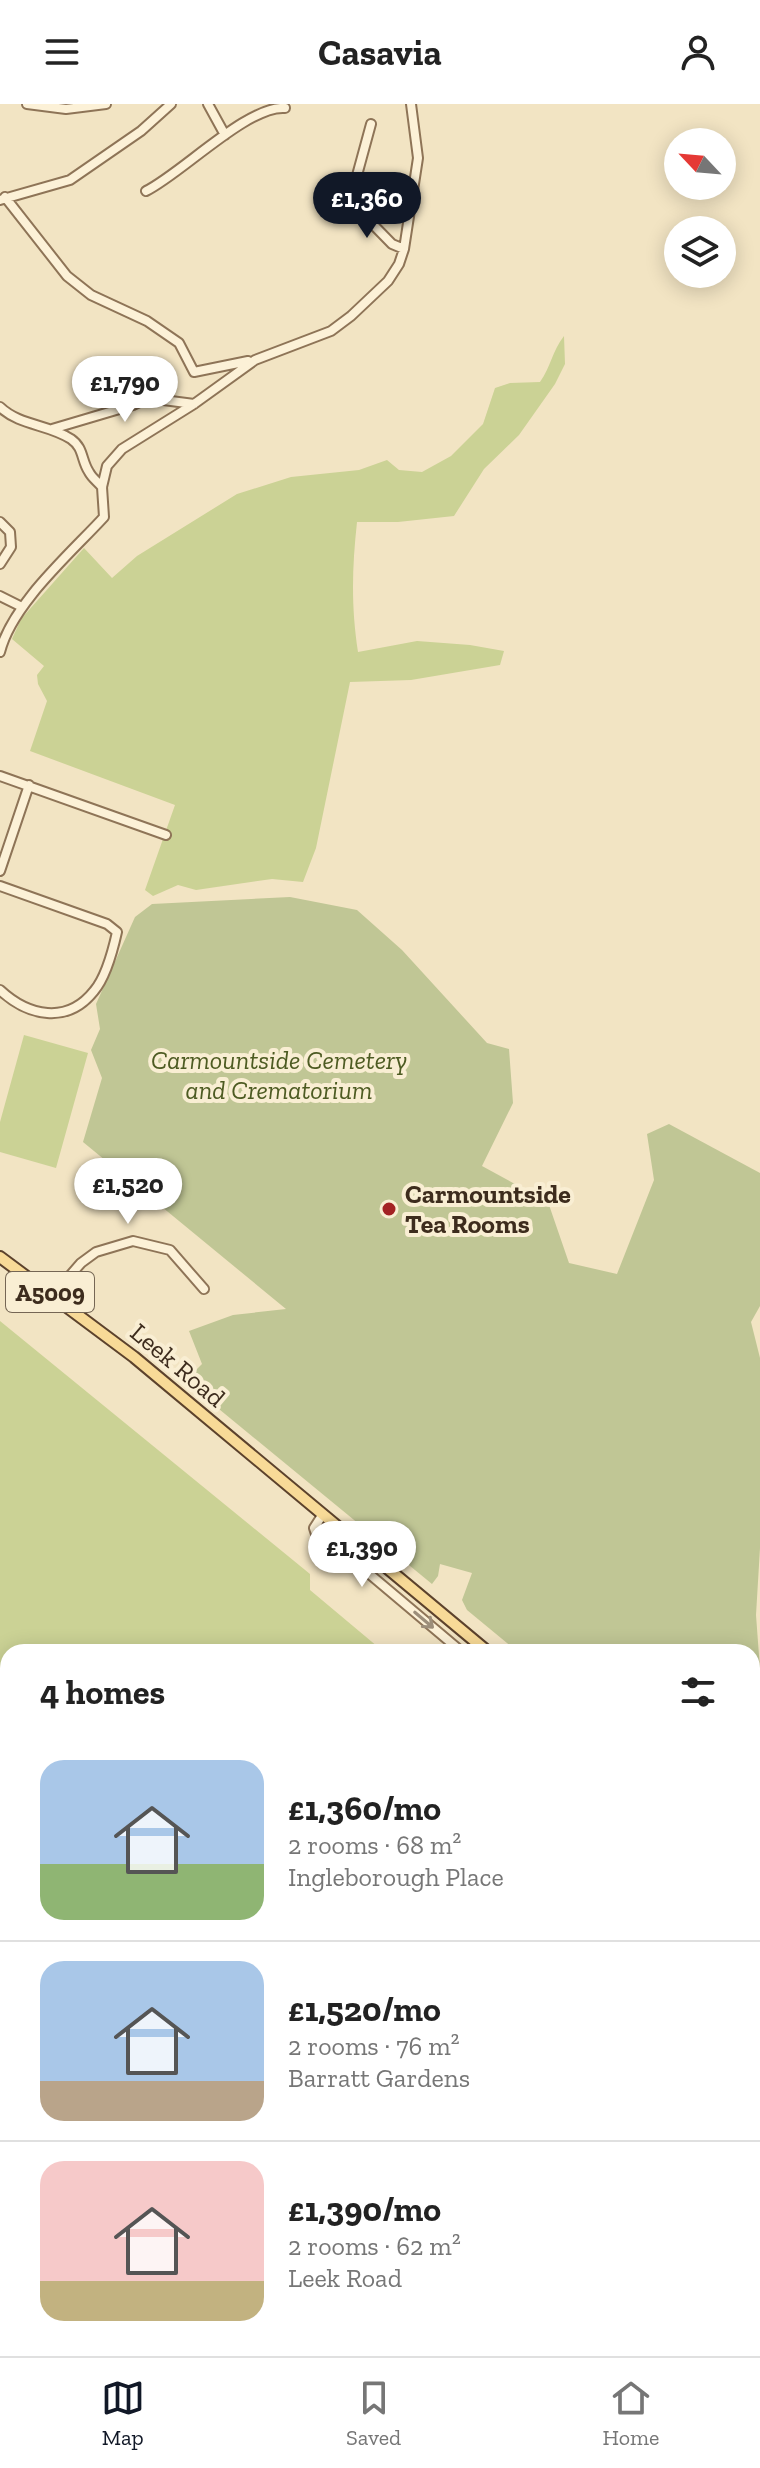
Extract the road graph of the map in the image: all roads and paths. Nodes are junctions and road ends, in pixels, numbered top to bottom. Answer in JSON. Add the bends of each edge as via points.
{"nodes":[{"id":1,"x":27,"y":104,"type":"edge"},
{"id":2,"x":106,"y":104,"type":"edge"},
{"id":3,"x":171,"y":104,"type":"edge"},
{"id":4,"x":208,"y":104,"type":"edge"},
{"id":5,"x":411,"y":104,"type":"edge"},
{"id":6,"x":285,"y":108,"type":"dead end"},
{"id":7,"x":371,"y":124,"type":"dead end"},
{"id":8,"x":225,"y":135,"type":"junction"},
{"id":9,"x":146,"y":191,"type":"dead end"},
{"id":10,"x":3,"y":199,"type":"edge"},
{"id":11,"x":350,"y":201,"type":"junction"},
{"id":12,"x":339,"y":214,"type":"dead end"},
{"id":13,"x":404,"y":249,"type":"junction"},
{"id":14,"x":255,"y":360,"type":"junction"},
{"id":15,"x":194,"y":404,"type":"junction"},
{"id":16,"x":0,"y":407,"type":"edge"},
{"id":17,"x":52,"y":429,"type":"junction"},
{"id":18,"x":102,"y":487,"type":"junction"},
{"id":19,"x":0,"y":522,"type":"edge"},
{"id":20,"x":0,"y":564,"type":"edge"},
{"id":21,"x":0,"y":596,"type":"edge"},
{"id":22,"x":22,"y":607,"type":"junction"},
{"id":23,"x":0,"y":652,"type":"edge"},
{"id":24,"x":0,"y":776,"type":"edge"},
{"id":25,"x":29,"y":785,"type":"junction"},
{"id":26,"x":166,"y":835,"type":"dead end"},
{"id":27,"x":0,"y":871,"type":"edge"},
{"id":28,"x":0,"y":886,"type":"edge"},
{"id":29,"x":0,"y":990,"type":"edge"},
{"id":30,"x":0,"y":1257,"type":"edge"},
{"id":31,"x":204,"y":1289,"type":"dead end"},
{"id":32,"x":53,"y":1295,"type":"junction"},
{"id":33,"x":323,"y":1514,"type":"junction"},
{"id":34,"x":453,"y":1644,"type":"edge"},
{"id":35,"x":478,"y":1644,"type":"edge"}],
"edges":[{"from":1,"to":2,"type":"street","via":[[66,109]]},
{"from":3,"to":10,"type":"street","via":[[70,180]]},
{"from":4,"to":8,"type":"street"},
{"from":5,"to":13,"type":"street","via":[[418,158]]},
{"from":6,"to":8,"type":"street","via":[[274,107]]},
{"from":7,"to":11,"type":"street"},
{"from":8,"to":9,"type":"street"},
{"from":10,"to":14,"type":"street","via":[[67,276],[179,343],[194,372]]},
{"from":11,"to":12,"type":"street"},
{"from":11,"to":13,"type":"street","via":[[392,244]]},
{"from":13,"to":14,"type":"street","via":[[388,281],[351,316],[314,339]]},
{"from":14,"to":15,"type":"street"},
{"from":15,"to":17,"type":"street","via":[[148,398]]},
{"from":15,"to":18,"type":"street","via":[[122,449],[107,466]]},
{"from":16,"to":17,"type":"street","via":[[21,421]]},
{"from":17,"to":18,"type":"street","via":[[81,449],[90,474]]},
{"from":18,"to":22,"type":"street","via":[[104,517]]},
{"from":19,"to":20,"type":"street","via":[[10,532],[11,547]]},
{"from":21,"to":22,"type":"street"},
{"from":22,"to":23,"type":"street","via":[[4,634]]},
{"from":24,"to":25,"type":"street"},
{"from":25,"to":26,"type":"street"},
{"from":25,"to":27,"type":"street"},
{"from":28,"to":29,"type":"street","via":[[117,932],[95,991],[70,1009],[45,1014],[22,1007]]},
{"from":30,"to":32,"type":"main road","name":"Leek Road","number":"A5009"},
{"from":31,"to":32,"type":"street","via":[[170,1250],[133,1241],[96,1252]]},
{"from":32,"to":33,"type":"main road","name":"Leek Road","number":"A5009"},
{"from":33,"to":34,"type":"street","one_way":true,"via":[[314,1528],[317,1537],[335,1545]]},
{"from":33,"to":35,"type":"main road","name":"Leek Road","number":"A5009"}]}
